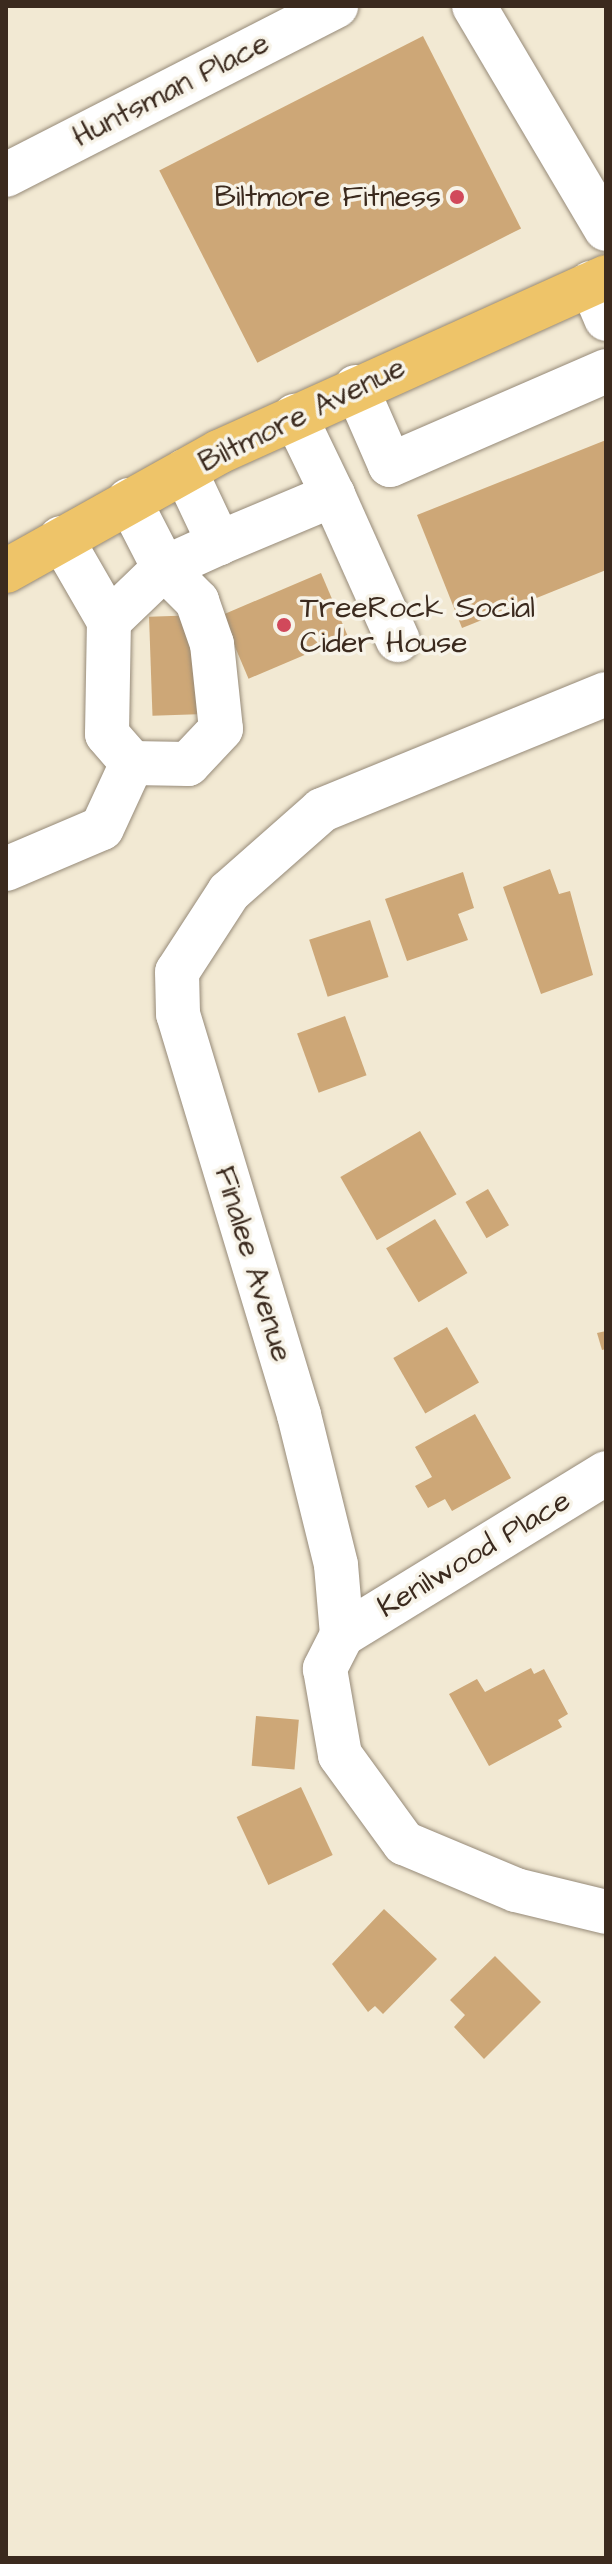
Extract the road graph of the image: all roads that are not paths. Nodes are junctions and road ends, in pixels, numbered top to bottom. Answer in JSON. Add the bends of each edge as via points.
{"nodes":[{"id":1,"x":336,"y":6,"type":"edge"},
{"id":2,"x":474,"y":6,"type":"edge"},
{"id":3,"x":6,"y":175,"type":"edge"},
{"id":4,"x":606,"y":229,"type":"edge"},
{"id":5,"x":601,"y":293,"type":"edge"},
{"id":6,"x":606,"y":371,"type":"edge"},
{"id":7,"x":356,"y":387,"type":"junction"},
{"id":8,"x":295,"y":416,"type":"junction"},
{"id":9,"x":185,"y":471,"type":"junction"},
{"id":10,"x":333,"y":495,"type":"junction"},
{"id":11,"x":129,"y":500,"type":"junction"},
{"id":12,"x":61,"y":538,"type":"junction"},
{"id":13,"x":219,"y":543,"type":"junction"},
{"id":14,"x":164,"y":568,"type":"junction"},
{"id":15,"x":6,"y":571,"type":"edge"},
{"id":16,"x":109,"y":621,"type":"junction"},
{"id":17,"x":398,"y":640,"type":"dead end"},
{"id":18,"x":606,"y":694,"type":"edge"},
{"id":19,"x":132,"y":763,"type":"junction"},
{"id":20,"x":6,"y":869,"type":"edge"},
{"id":21,"x":606,"y":1473,"type":"edge"},
{"id":22,"x":342,"y":1635,"type":"junction"},
{"id":23,"x":606,"y":1912,"type":"edge"}],
"edges":[{"from":1,"to":3,"type":"street","name":"Huntsman Place"},
{"from":2,"to":4,"type":"street"},
{"from":5,"to":7,"type":"main road","name":"Biltmore Avenue"},
{"from":6,"to":7,"type":"street","via":[[390,465]]},
{"from":7,"to":8,"type":"main road","name":"Biltmore Avenue"},
{"from":8,"to":9,"type":"main road","name":"Biltmore Avenue"},
{"from":8,"to":10,"type":"street"},
{"from":9,"to":11,"type":"main road","name":"Biltmore Avenue"},
{"from":9,"to":13,"type":"street"},
{"from":10,"to":13,"type":"street"},
{"from":10,"to":17,"type":"street"},
{"from":11,"to":12,"type":"main road","name":"Biltmore Avenue"},
{"from":11,"to":14,"type":"street"},
{"from":12,"to":15,"type":"main road","name":"Biltmore Avenue"},
{"from":12,"to":16,"type":"street"},
{"from":13,"to":14,"type":"street"},
{"from":14,"to":16,"type":"street"},
{"from":14,"to":19,"type":"street","via":[[197,601],[207,629],[221,729],[188,764]]},
{"from":16,"to":19,"type":"street","via":[[107,734]]},
{"from":18,"to":22,"type":"street","name":"Finalee Avenue","via":[[322,810],[229,892],[177,972],[178,1014],[299,1415],[336,1565]]},
{"from":19,"to":20,"type":"street","via":[[102,828]]},
{"from":21,"to":22,"type":"street","name":"Kenilwood Place"},
{"from":22,"to":23,"type":"street","name":"Finalee Avenue","via":[[325,1669],[340,1755],[404,1843],[516,1890]]}]}
